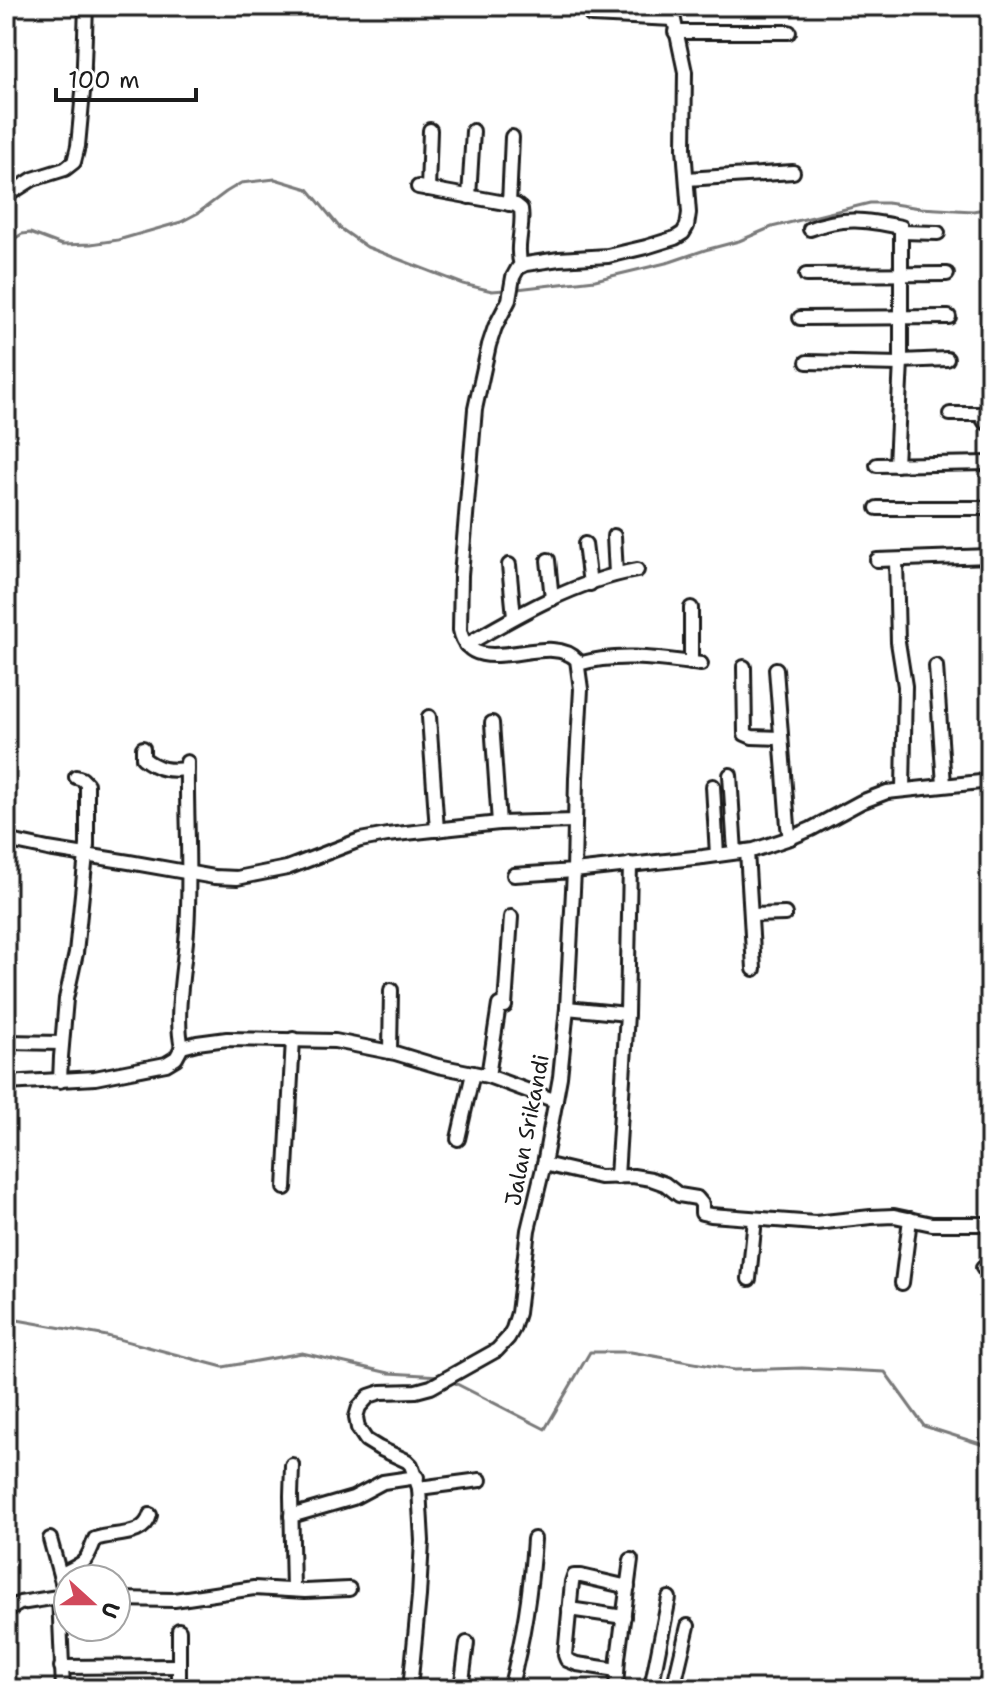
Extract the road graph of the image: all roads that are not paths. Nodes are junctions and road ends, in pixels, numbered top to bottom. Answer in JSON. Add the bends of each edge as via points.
{"nodes":[{"id":1,"x":86,"y":6,"type":"edge"},
{"id":2,"x":591,"y":15,"type":"dead end"},
{"id":3,"x":673,"y":19,"type":"edge"},
{"id":4,"x":789,"y":32,"type":"dead end"},
{"id":5,"x":430,"y":130,"type":"dead end"},
{"id":6,"x":473,"y":131,"type":"dead end"},
{"id":7,"x":512,"y":137,"type":"dead end"},
{"id":8,"x":793,"y":172,"type":"dead end"},
{"id":9,"x":687,"y":179,"type":"junction"},
{"id":10,"x":6,"y":196,"type":"edge"},
{"id":11,"x":469,"y":197,"type":"junction"},
{"id":12,"x":509,"y":204,"type":"junction"},
{"id":13,"x":810,"y":229,"type":"dead end"},
{"id":14,"x":901,"y":232,"type":"junction"},
{"id":15,"x":938,"y":233,"type":"dead end"},
{"id":16,"x":521,"y":266,"type":"junction"},
{"id":17,"x":901,"y":274,"type":"junction"},
{"id":18,"x":947,"y":274,"type":"dead end"},
{"id":19,"x":806,"y":275,"type":"dead end"},
{"id":20,"x":901,"y":317,"type":"junction"},
{"id":21,"x":949,"y":317,"type":"dead end"},
{"id":22,"x":800,"y":318,"type":"dead end"},
{"id":23,"x":947,"y":359,"type":"dead end"},
{"id":24,"x":807,"y":362,"type":"dead end"},
{"id":25,"x":901,"y":362,"type":"junction"},
{"id":26,"x":950,"y":414,"type":"dead end"},
{"id":27,"x":990,"y":422,"type":"edge"},
{"id":28,"x":990,"y":463,"type":"edge"},
{"id":29,"x":877,"y":465,"type":"dead end"},
{"id":30,"x":896,"y":465,"type":"junction"},
{"id":31,"x":877,"y":508,"type":"dead end"},
{"id":32,"x":990,"y":508,"type":"edge"},
{"id":33,"x":614,"y":536,"type":"dead end"},
{"id":34,"x":585,"y":544,"type":"dead end"},
{"id":35,"x":990,"y":556,"type":"edge"},
{"id":36,"x":548,"y":560,"type":"dead end"},
{"id":37,"x":877,"y":560,"type":"dead end"},
{"id":38,"x":896,"y":560,"type":"junction"},
{"id":39,"x":509,"y":565,"type":"dead end"},
{"id":40,"x":637,"y":570,"type":"dead end"},
{"id":41,"x":616,"y":574,"type":"junction"},
{"id":42,"x":590,"y":584,"type":"junction"},
{"id":43,"x":552,"y":599,"type":"junction"},
{"id":44,"x":691,"y":608,"type":"dead end"},
{"id":45,"x":514,"y":617,"type":"junction"},
{"id":46,"x":466,"y":645,"type":"junction"},
{"id":47,"x":578,"y":664,"type":"junction"},
{"id":48,"x":936,"y":666,"type":"dead end"},
{"id":49,"x":744,"y":667,"type":"dead end"},
{"id":50,"x":776,"y":669,"type":"dead end"},
{"id":51,"x":429,"y":717,"type":"dead end"},
{"id":52,"x":492,"y":723,"type":"dead end"},
{"id":53,"x":781,"y":738,"type":"junction"},
{"id":54,"x":143,"y":748,"type":"dead end"},
{"id":55,"x":730,"y":775,"type":"dead end"},
{"id":56,"x":76,"y":777,"type":"dead end"},
{"id":57,"x":990,"y":781,"type":"edge"},
{"id":58,"x":944,"y":785,"type":"junction"},
{"id":59,"x":713,"y":786,"type":"dead end"},
{"id":60,"x":903,"y":789,"type":"junction"},
{"id":61,"x":990,"y":816,"type":"edge"},
{"id":62,"x":575,"y":821,"type":"junction"},
{"id":63,"x":499,"y":823,"type":"junction"},
{"id":64,"x":437,"y":830,"type":"junction"},
{"id":65,"x":790,"y":838,"type":"junction"},
{"id":66,"x":6,"y":840,"type":"edge"},
{"id":67,"x":989,"y":840,"type":"edge"},
{"id":68,"x":741,"y":852,"type":"junction"},
{"id":69,"x":86,"y":855,"type":"junction"},
{"id":70,"x":717,"y":855,"type":"junction"},
{"id":71,"x":630,"y":864,"type":"junction"},
{"id":72,"x":574,"y":871,"type":"junction"},
{"id":73,"x":189,"y":872,"type":"junction"},
{"id":74,"x":514,"y":875,"type":"dead end"},
{"id":75,"x":785,"y":914,"type":"dead end"},
{"id":76,"x":751,"y":915,"type":"junction"},
{"id":77,"x":511,"y":917,"type":"dead end"},
{"id":78,"x":754,"y":969,"type":"dead end"},
{"id":79,"x":391,"y":990,"type":"dead end"},
{"id":80,"x":567,"y":1008,"type":"junction"},
{"id":81,"x":627,"y":1014,"type":"junction"},
{"id":82,"x":293,"y":1039,"type":"junction"},
{"id":83,"x":6,"y":1042,"type":"edge"},
{"id":84,"x":62,"y":1043,"type":"junction"},
{"id":85,"x":182,"y":1047,"type":"junction"},
{"id":86,"x":390,"y":1052,"type":"junction"},
{"id":87,"x":473,"y":1073,"type":"junction"},
{"id":88,"x":488,"y":1076,"type":"junction"},
{"id":89,"x":60,"y":1081,"type":"junction"},
{"id":90,"x":6,"y":1083,"type":"edge"},
{"id":91,"x":556,"y":1101,"type":"junction"},
{"id":92,"x":458,"y":1139,"type":"dead end"},
{"id":93,"x":544,"y":1164,"type":"junction"},
{"id":94,"x":617,"y":1177,"type":"junction"},
{"id":95,"x":285,"y":1188,"type":"dead end"},
{"id":96,"x":755,"y":1219,"type":"junction"},
{"id":97,"x":910,"y":1219,"type":"junction"},
{"id":98,"x":990,"y":1224,"type":"edge"},
{"id":99,"x":749,"y":1279,"type":"dead end"},
{"id":100,"x":902,"y":1283,"type":"dead end"},
{"id":101,"x":292,"y":1465,"type":"dead end"},
{"id":102,"x":480,"y":1480,"type":"dead end"},
{"id":103,"x":418,"y":1482,"type":"junction"},
{"id":104,"x":150,"y":1515,"type":"dead end"},
{"id":105,"x":291,"y":1516,"type":"junction"},
{"id":106,"x":50,"y":1539,"type":"dead end"},
{"id":107,"x":534,"y":1539,"type":"dead end"},
{"id":108,"x":631,"y":1560,"type":"dead end"},
{"id":109,"x":57,"y":1563,"type":"edge"},
{"id":110,"x":81,"y":1563,"type":"edge"},
{"id":111,"x":628,"y":1587,"type":"junction"},
{"id":112,"x":349,"y":1589,"type":"dead end"},
{"id":113,"x":293,"y":1590,"type":"junction"},
{"id":114,"x":52,"y":1598,"type":"edge"},
{"id":115,"x":669,"y":1598,"type":"dead end"},
{"id":116,"x":132,"y":1600,"type":"edge"},
{"id":117,"x":569,"y":1609,"type":"junction"},
{"id":118,"x":6,"y":1611,"type":"edge"},
{"id":119,"x":624,"y":1617,"type":"junction"},
{"id":120,"x":688,"y":1626,"type":"dead end"},
{"id":121,"x":179,"y":1630,"type":"dead end"},
{"id":122,"x":62,"y":1643,"type":"edge"},
{"id":123,"x":467,"y":1643,"type":"dead end"},
{"id":124,"x":179,"y":1666,"type":"junction"},
{"id":125,"x":61,"y":1667,"type":"junction"},
{"id":126,"x":617,"y":1670,"type":"junction"},
{"id":127,"x":63,"y":1689,"type":"edge"},
{"id":128,"x":179,"y":1689,"type":"edge"},
{"id":129,"x":410,"y":1689,"type":"edge"},
{"id":130,"x":461,"y":1689,"type":"edge"},
{"id":131,"x":510,"y":1689,"type":"edge"},
{"id":132,"x":616,"y":1689,"type":"edge"},
{"id":133,"x":649,"y":1689,"type":"edge"},
{"id":134,"x":673,"y":1689,"type":"edge"}],
"edges":[{"from":1,"to":10,"type":"street","via":[[74,162]]},
{"from":2,"to":3,"type":"street"},
{"from":3,"to":4,"type":"street"},
{"from":3,"to":9,"type":"street","via":[[685,72]]},
{"from":5,"to":11,"type":"street","via":[[423,188]]},
{"from":6,"to":11,"type":"street"},
{"from":7,"to":12,"type":"street"},
{"from":8,"to":9,"type":"street"},
{"from":9,"to":16,"type":"street","via":[[689,220],[675,238],[608,256]]},
{"from":11,"to":12,"type":"street"},
{"from":12,"to":16,"type":"street","via":[[521,209]]},
{"from":13,"to":14,"type":"street","via":[[831,221],[866,220],[901,227]]},
{"from":14,"to":15,"type":"street"},
{"from":14,"to":17,"type":"street"},
{"from":16,"to":46,"type":"street","via":[[489,345],[475,409],[461,575],[460,630]]},
{"from":17,"to":18,"type":"street"},
{"from":17,"to":19,"type":"street"},
{"from":17,"to":20,"type":"street"},
{"from":20,"to":21,"type":"street"},
{"from":20,"to":22,"type":"street"},
{"from":20,"to":25,"type":"street"},
{"from":23,"to":25,"type":"street"},
{"from":24,"to":25,"type":"street"},
{"from":25,"to":30,"type":"street"},
{"from":26,"to":27,"type":"street","via":[[980,414]]},
{"from":28,"to":30,"type":"street"},
{"from":29,"to":30,"type":"street"},
{"from":31,"to":32,"type":"street"},
{"from":33,"to":41,"type":"street"},
{"from":34,"to":42,"type":"street"},
{"from":35,"to":38,"type":"street"},
{"from":36,"to":43,"type":"street"},
{"from":37,"to":38,"type":"street"},
{"from":38,"to":60,"type":"street","via":[[905,686]]},
{"from":39,"to":45,"type":"street"},
{"from":40,"to":41,"type":"street"},
{"from":41,"to":42,"type":"street"},
{"from":42,"to":43,"type":"street"},
{"from":43,"to":45,"type":"street"},
{"from":44,"to":47,"type":"street","via":[[696,664],[656,658]]},
{"from":45,"to":46,"type":"street"},
{"from":46,"to":47,"type":"street","via":[[477,653],[496,655],[565,651]]},
{"from":47,"to":62,"type":"street","name":"Jalan Srikandi"},
{"from":48,"to":58,"type":"street"},
{"from":49,"to":53,"type":"street","via":[[745,734]]},
{"from":50,"to":53,"type":"street"},
{"from":51,"to":64,"type":"street"},
{"from":52,"to":63,"type":"street"},
{"from":53,"to":65,"type":"street"},
{"from":54,"to":73,"type":"street","via":[[143,758],[154,767],[165,771],[187,766]]},
{"from":55,"to":68,"type":"street"},
{"from":56,"to":69,"type":"street","via":[[88,788]]},
{"from":57,"to":58,"type":"street"},
{"from":58,"to":60,"type":"street"},
{"from":59,"to":70,"type":"street"},
{"from":60,"to":65,"type":"street","via":[[879,794]]},
{"from":61,"to":67,"type":"street"},
{"from":62,"to":63,"type":"street"},
{"from":62,"to":72,"type":"street","name":"Jalan Srikandi"},
{"from":63,"to":64,"type":"street"},
{"from":64,"to":73,"type":"street","via":[[360,840],[256,875]]},
{"from":65,"to":68,"type":"street"},
{"from":66,"to":69,"type":"street"},
{"from":68,"to":70,"type":"street"},
{"from":68,"to":76,"type":"street"},
{"from":69,"to":73,"type":"street"},
{"from":69,"to":84,"type":"street"},
{"from":70,"to":71,"type":"street"},
{"from":71,"to":72,"type":"street"},
{"from":71,"to":81,"type":"street"},
{"from":72,"to":74,"type":"street"},
{"from":72,"to":80,"type":"street","name":"Jalan Srikandi"},
{"from":73,"to":85,"type":"street"},
{"from":75,"to":76,"type":"street"},
{"from":76,"to":78,"type":"street"},
{"from":77,"to":88,"type":"street","via":[[505,1006],[499,1005]]},
{"from":79,"to":86,"type":"street"},
{"from":80,"to":81,"type":"street"},
{"from":80,"to":91,"type":"street","name":"Jalan Srikandi"},
{"from":81,"to":94,"type":"street"},
{"from":82,"to":85,"type":"street","via":[[227,1039]]},
{"from":82,"to":86,"type":"street"},
{"from":82,"to":95,"type":"street"},
{"from":83,"to":84,"type":"street"},
{"from":84,"to":89,"type":"street"},
{"from":85,"to":89,"type":"street","via":[[166,1064]]},
{"from":86,"to":87,"type":"street"},
{"from":87,"to":88,"type":"street"},
{"from":87,"to":92,"type":"street"},
{"from":88,"to":91,"type":"street"},
{"from":89,"to":90,"type":"street"},
{"from":91,"to":93,"type":"street","name":"Jalan Srikandi"},
{"from":93,"to":94,"type":"street"},
{"from":93,"to":103,"type":"street","name":"Jalan Srikandi","via":[[528,1230],[517,1321],[508,1338],[497,1350],[431,1387],[375,1393],[359,1407],[358,1428],[366,1440],[407,1461]]},
{"from":94,"to":96,"type":"street","via":[[665,1184],[679,1195],[697,1198],[702,1213]]},
{"from":96,"to":97,"type":"street"},
{"from":96,"to":99,"type":"street"},
{"from":97,"to":98,"type":"street"},
{"from":97,"to":100,"type":"street"},
{"from":101,"to":105,"type":"street"},
{"from":102,"to":103,"type":"street"},
{"from":103,"to":105,"type":"street","via":[[383,1482],[353,1498]]},
{"from":103,"to":129,"type":"street","via":[[422,1541]]},
{"from":104,"to":110,"type":"street","via":[[139,1530],[95,1539]]},
{"from":105,"to":113,"type":"street"},
{"from":106,"to":109,"type":"street"},
{"from":107,"to":131,"type":"street","via":[[521,1649]]},
{"from":108,"to":111,"type":"street"},
{"from":111,"to":117,"type":"street","via":[[574,1576]]},
{"from":111,"to":119,"type":"street"},
{"from":112,"to":113,"type":"street"},
{"from":113,"to":116,"type":"street","via":[[254,1588],[174,1600]]},
{"from":114,"to":118,"type":"street"},
{"from":115,"to":133,"type":"street"},
{"from":117,"to":119,"type":"street"},
{"from":117,"to":126,"type":"street","via":[[567,1660]]},
{"from":119,"to":126,"type":"street"},
{"from":120,"to":134,"type":"street"},
{"from":121,"to":124,"type":"street"},
{"from":122,"to":125,"type":"street"},
{"from":123,"to":130,"type":"street"},
{"from":124,"to":125,"type":"street"},
{"from":124,"to":128,"type":"street"},
{"from":125,"to":127,"type":"street"},
{"from":126,"to":132,"type":"street"}]}
